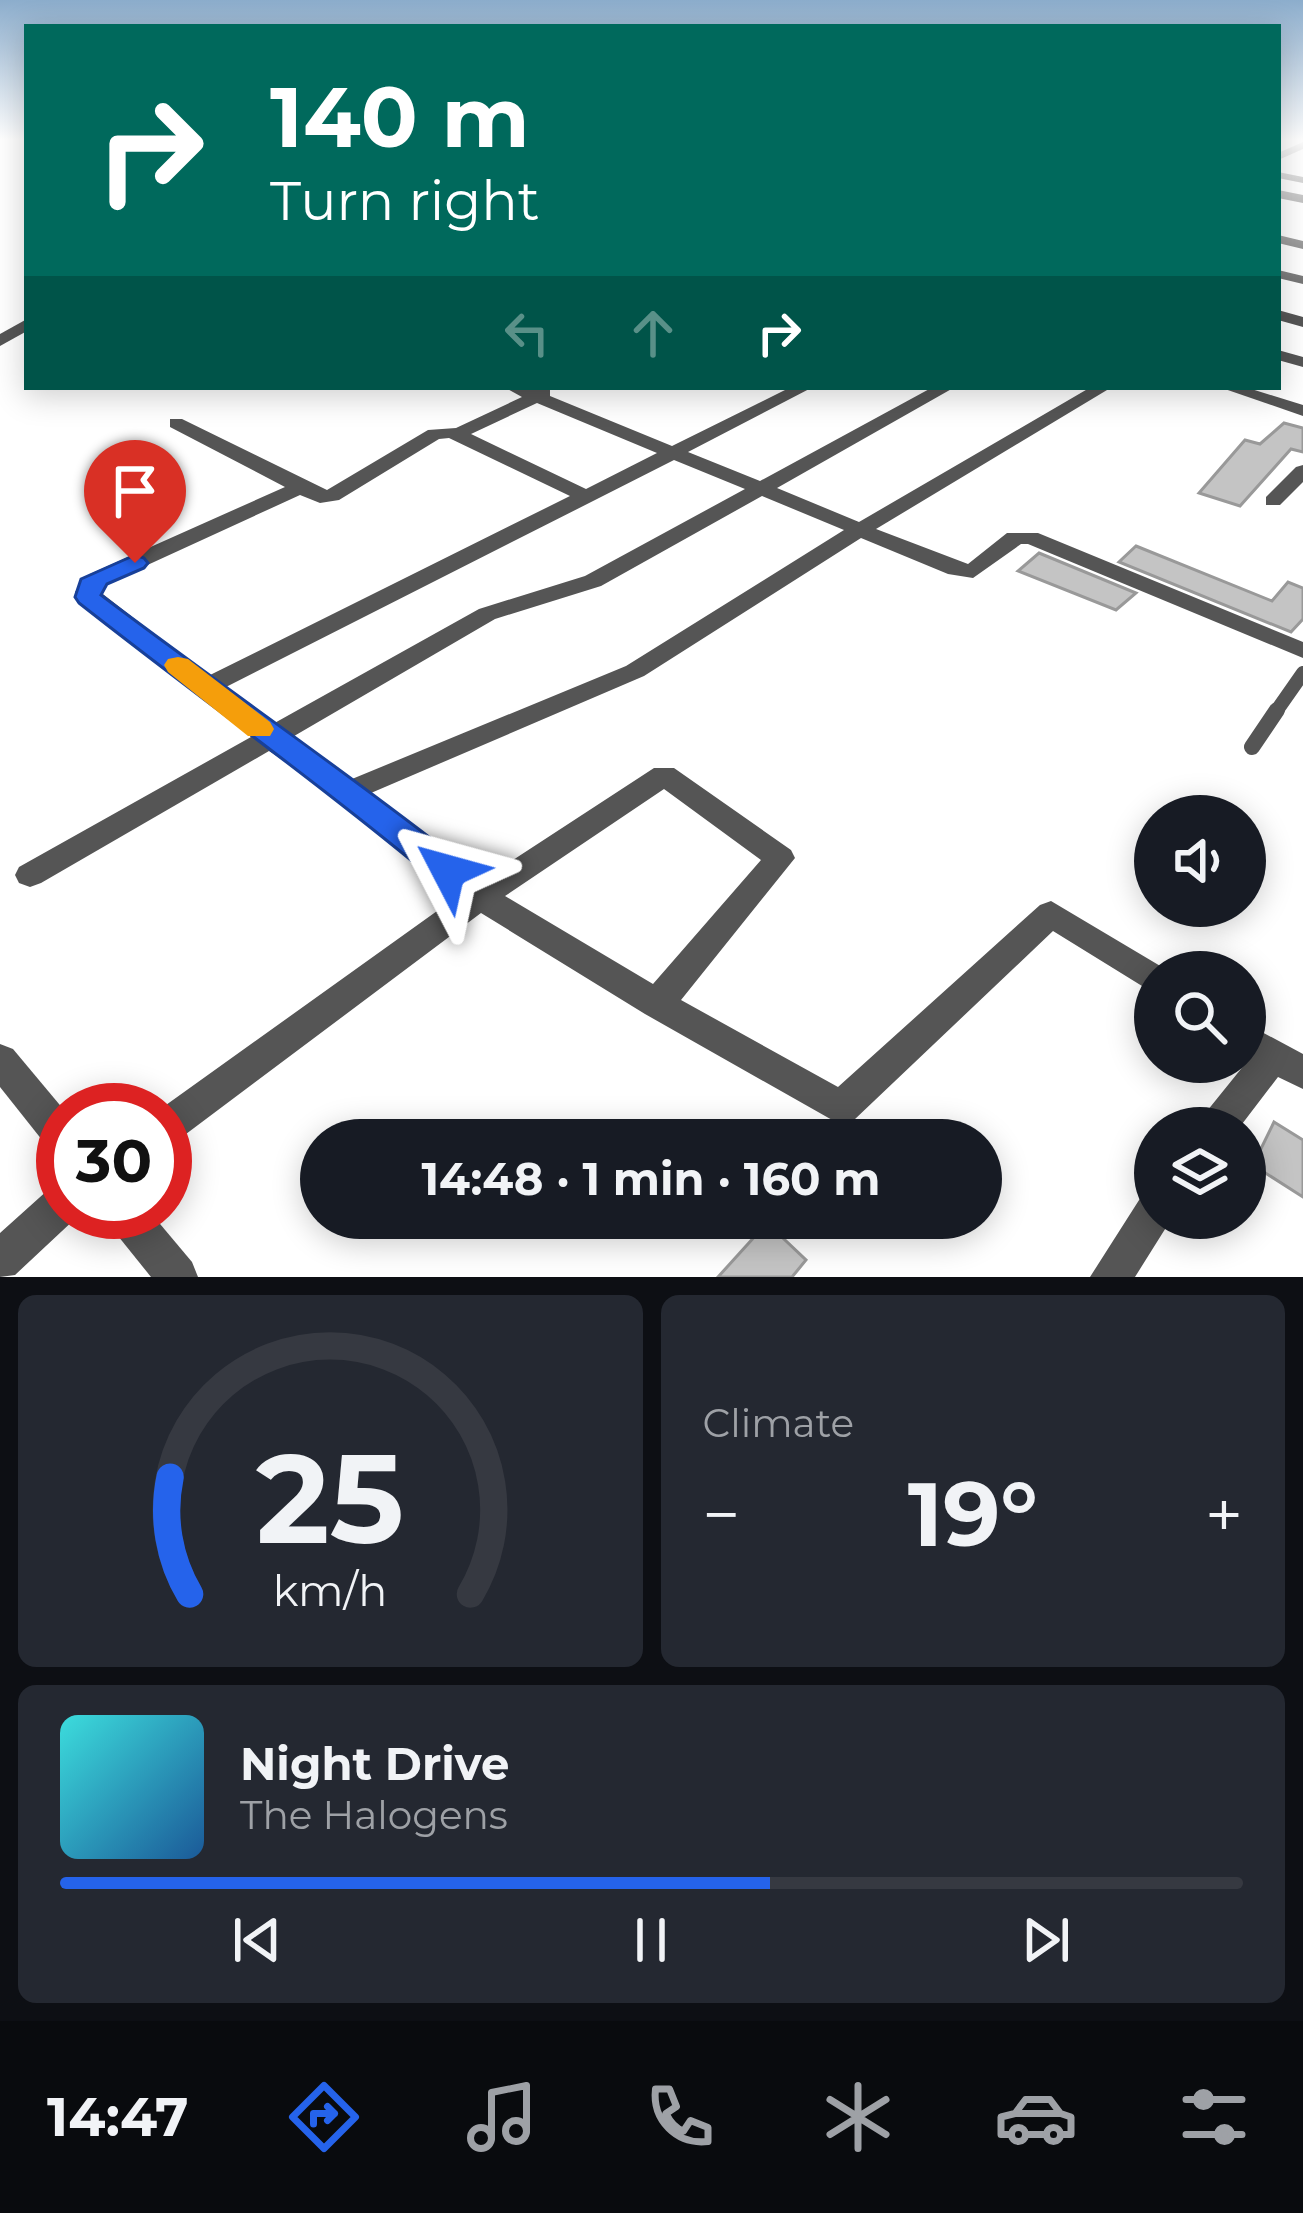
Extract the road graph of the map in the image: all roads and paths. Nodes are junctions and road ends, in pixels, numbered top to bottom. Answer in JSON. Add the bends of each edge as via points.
{"nodes":[{"id":1,"x":521,"y":390,"type":"edge"},
{"id":2,"x":550,"y":390,"type":"edge"},
{"id":3,"x":798,"y":390,"type":"edge"},
{"id":4,"x":940,"y":390,"type":"edge"},
{"id":5,"x":1098,"y":390,"type":"edge"},
{"id":6,"x":1237,"y":390,"type":"edge"},
{"id":7,"x":536,"y":396,"type":"junction"},
{"id":8,"x":1303,"y":411,"type":"edge"},
{"id":9,"x":176,"y":423,"type":"dead end"},
{"id":10,"x":459,"y":433,"type":"junction"},
{"id":11,"x":672,"y":452,"type":"junction"},
{"id":12,"x":1303,"y":471,"type":"edge"},
{"id":13,"x":298,"y":488,"type":"junction"},
{"id":14,"x":758,"y":489,"type":"junction"},
{"id":15,"x":585,"y":496,"type":"junction"},
{"id":16,"x":1273,"y":501,"type":"dead end"},
{"id":17,"x":860,"y":530,"type":"junction"},
{"id":18,"x":1303,"y":651,"type":"edge"},
{"id":19,"x":1303,"y":673,"type":"edge"},
{"id":20,"x":206,"y":687,"type":"junction"},
{"id":21,"x":272,"y":740,"type":"junction"},
{"id":22,"x":1252,"y":747,"type":"dead end"},
{"id":23,"x":350,"y":791,"type":"junction"},
{"id":24,"x":30,"y":875,"type":"dead end"},
{"id":25,"x":480,"y":897,"type":"junction"},
{"id":26,"x":1134,"y":967,"type":"edge"},
{"id":27,"x":656,"y":1004,"type":"junction"},
{"id":28,"x":1274,"y":1056,"type":"edge"},
{"id":29,"x":0,"y":1060,"type":"edge"},
{"id":30,"x":36,"y":1104,"type":"edge"},
{"id":31,"x":1233,"y":1107,"type":"edge"},
{"id":32,"x":192,"y":1108,"type":"edge"},
{"id":33,"x":36,"y":1227,"type":"edge"},
{"id":34,"x":146,"y":1239,"type":"edge"},
{"id":35,"x":1136,"y":1239,"type":"edge"},
{"id":36,"x":0,"y":1260,"type":"edge"},
{"id":37,"x":177,"y":1277,"type":"edge"},
{"id":38,"x":1111,"y":1277,"type":"edge"}],
"edges":[{"from":1,"to":7,"type":"street"},
{"from":2,"to":7,"type":"street"},
{"from":3,"to":11,"type":"street"},
{"from":4,"to":14,"type":"street"},
{"from":5,"to":17,"type":"street"},
{"from":6,"to":8,"type":"street"},
{"from":7,"to":10,"type":"street"},
{"from":7,"to":11,"type":"street"},
{"from":9,"to":13,"type":"street"},
{"from":10,"to":13,"type":"street","via":[[434,434],[332,496]]},
{"from":10,"to":15,"type":"street"},
{"from":11,"to":14,"type":"street"},
{"from":11,"to":15,"type":"street"},
{"from":12,"to":16,"type":"street"},
{"from":13,"to":20,"type":"street","via":[[98,579],[86,592]]},
{"from":14,"to":17,"type":"street"},
{"from":14,"to":21,"type":"street","via":[[593,580],[487,614]]},
{"from":15,"to":20,"type":"street"},
{"from":17,"to":18,"type":"street","via":[[965,572],[1015,538],[1030,538]]},
{"from":17,"to":23,"type":"street","via":[[635,671]]},
{"from":19,"to":22,"type":"lane"},
{"from":20,"to":21,"type":"street"},
{"from":21,"to":23,"type":"street"},
{"from":21,"to":24,"type":"street"},
{"from":23,"to":25,"type":"street"},
{"from":25,"to":27,"type":"street"},
{"from":25,"to":27,"type":"street","via":[[664,775],[780,857]]},
{"from":25,"to":32,"type":"street"},
{"from":26,"to":27,"type":"street","via":[[1051,914],[841,1108]]},
{"from":28,"to":31,"type":"street"},
{"from":29,"to":30,"type":"street"},
{"from":33,"to":36,"type":"street"},
{"from":34,"to":37,"type":"street"},
{"from":35,"to":38,"type":"street"}]}
